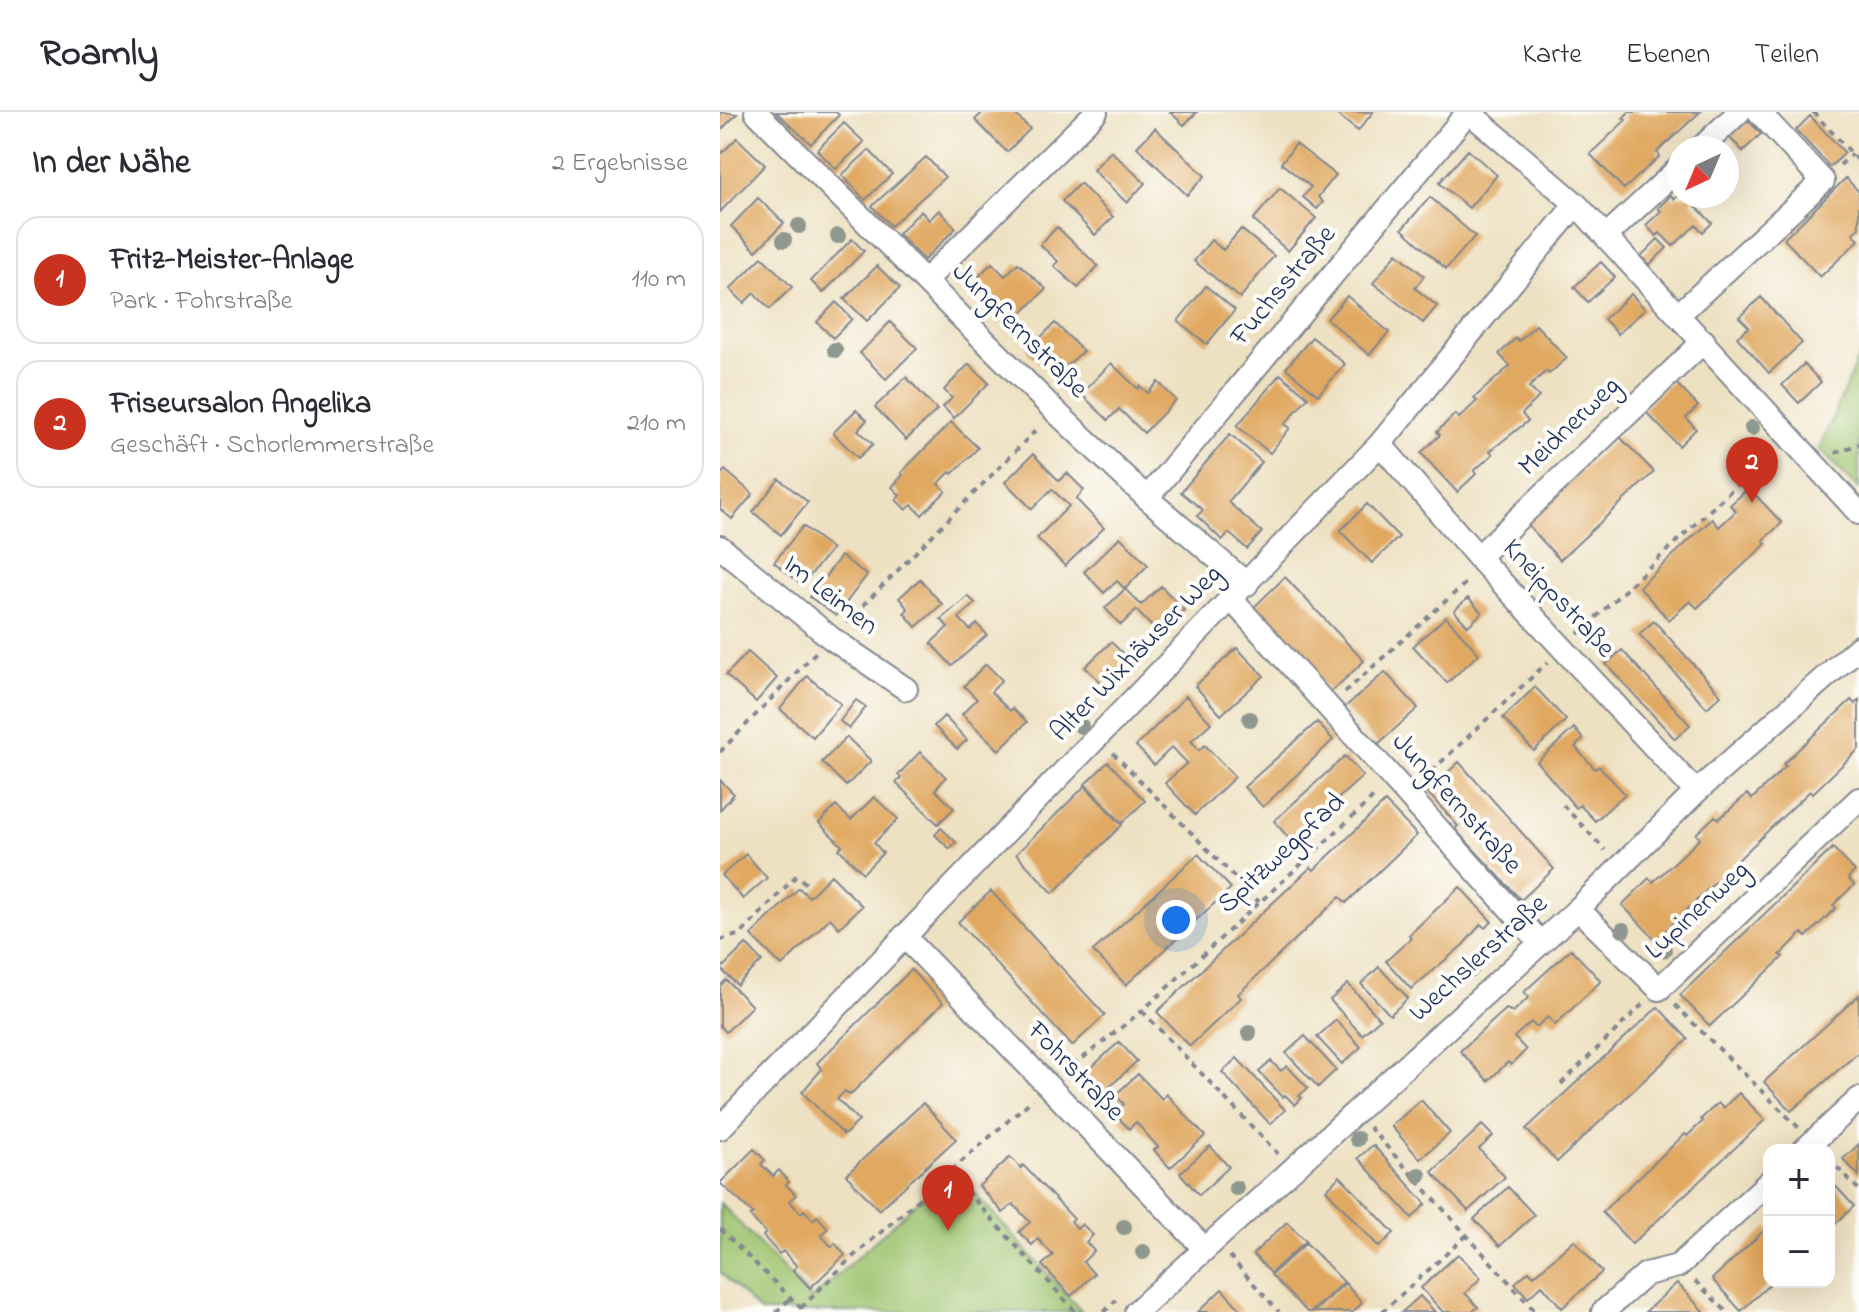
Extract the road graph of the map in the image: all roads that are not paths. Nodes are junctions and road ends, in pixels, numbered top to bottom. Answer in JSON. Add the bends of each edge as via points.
{"nodes":[{"id":1,"x":756,"y":112,"type":"edge"},
{"id":2,"x":1096,"y":112,"type":"edge"},
{"id":3,"x":1468,"y":112,"type":"edge"},
{"id":4,"x":1739,"y":112,"type":"edge"},
{"id":5,"x":1759,"y":112,"type":"edge"},
{"id":6,"x":1714,"y":136,"type":"edge"},
{"id":7,"x":1667,"y":179,"type":"edge"},
{"id":8,"x":1576,"y":204,"type":"junction"},
{"id":9,"x":1606,"y":236,"type":"junction"},
{"id":10,"x":926,"y":280,"type":"junction"},
{"id":11,"x":1679,"y":314,"type":"junction"},
{"id":12,"x":1704,"y":341,"type":"junction"},
{"id":13,"x":1380,"y":444,"type":"junction"},
{"id":14,"x":1147,"y":498,"type":"junction"},
{"id":15,"x":1859,"y":513,"type":"edge"},
{"id":16,"x":720,"y":547,"type":"edge"},
{"id":17,"x":1482,"y":561,"type":"junction"},
{"id":18,"x":1240,"y":592,"type":"junction"},
{"id":19,"x":1859,"y":647,"type":"edge"},
{"id":20,"x":906,"y":689,"type":"dead end"},
{"id":21,"x":1696,"y":792,"type":"junction"},
{"id":22,"x":1859,"y":799,"type":"edge"},
{"id":23,"x":1578,"y":909,"type":"junction"},
{"id":24,"x":904,"y":936,"type":"junction"},
{"id":25,"x":1540,"y":942,"type":"junction"},
{"id":26,"x":1859,"y":1099,"type":"edge"},
{"id":27,"x":720,"y":1128,"type":"edge"},
{"id":28,"x":1810,"y":1144,"type":"edge"},
{"id":29,"x":1763,"y":1188,"type":"edge"},
{"id":30,"x":1209,"y":1244,"type":"junction"},
{"id":31,"x":1136,"y":1312,"type":"edge"},
{"id":32,"x":1603,"y":1312,"type":"edge"}],
"edges":[{"from":1,"to":10,"type":"street","name":"Jungfernstraße"},
{"from":2,"to":10,"type":"street"},
{"from":3,"to":8,"type":"street"},
{"from":3,"to":14,"type":"street","name":"Fuchsstraße"},
{"from":4,"to":6,"type":"street"},
{"from":5,"to":11,"type":"street","via":[[1823,181]]},
{"from":7,"to":9,"type":"street"},
{"from":8,"to":9,"type":"street"},
{"from":8,"to":13,"type":"street","name":"Alter Wixhäuser Weg"},
{"from":9,"to":11,"type":"street"},
{"from":10,"to":14,"type":"street","name":"Jungfernstraße"},
{"from":11,"to":12,"type":"street"},
{"from":12,"to":15,"type":"street"},
{"from":12,"to":17,"type":"street","name":"Meidnerweg"},
{"from":13,"to":17,"type":"street","name":"Kneippstraße"},
{"from":13,"to":18,"type":"street","name":"Alter Wixhäuser Weg"},
{"from":14,"to":18,"type":"street","name":"Jungfernstraße"},
{"from":16,"to":20,"type":"street","name":"Im Leimen","via":[[831,638]]},
{"from":17,"to":21,"type":"street","name":"Kneippstraße"},
{"from":18,"to":24,"type":"street","name":"Alter Wixhäuser Weg"},
{"from":18,"to":25,"type":"street","name":"Jungfernstraße","via":[[1329,707]]},
{"from":19,"to":21,"type":"street","name":"Wechslerstraße"},
{"from":21,"to":23,"type":"street","name":"Wechslerstraße"},
{"from":22,"to":23,"type":"street","name":"Lupinenweg","via":[[1659,989]]},
{"from":23,"to":25,"type":"street","name":"Wechslerstraße"},
{"from":24,"to":27,"type":"street","name":"Alter Wixhäuser Weg"},
{"from":24,"to":30,"type":"street","name":"Fohrstraße","via":[[1047,1087]]},
{"from":25,"to":30,"type":"street","name":"Wechslerstraße"},
{"from":26,"to":28,"type":"street"},
{"from":29,"to":32,"type":"street","via":[[1678,1266],[1646,1274]]},
{"from":30,"to":31,"type":"street","name":"Wechslerstraße"}]}
